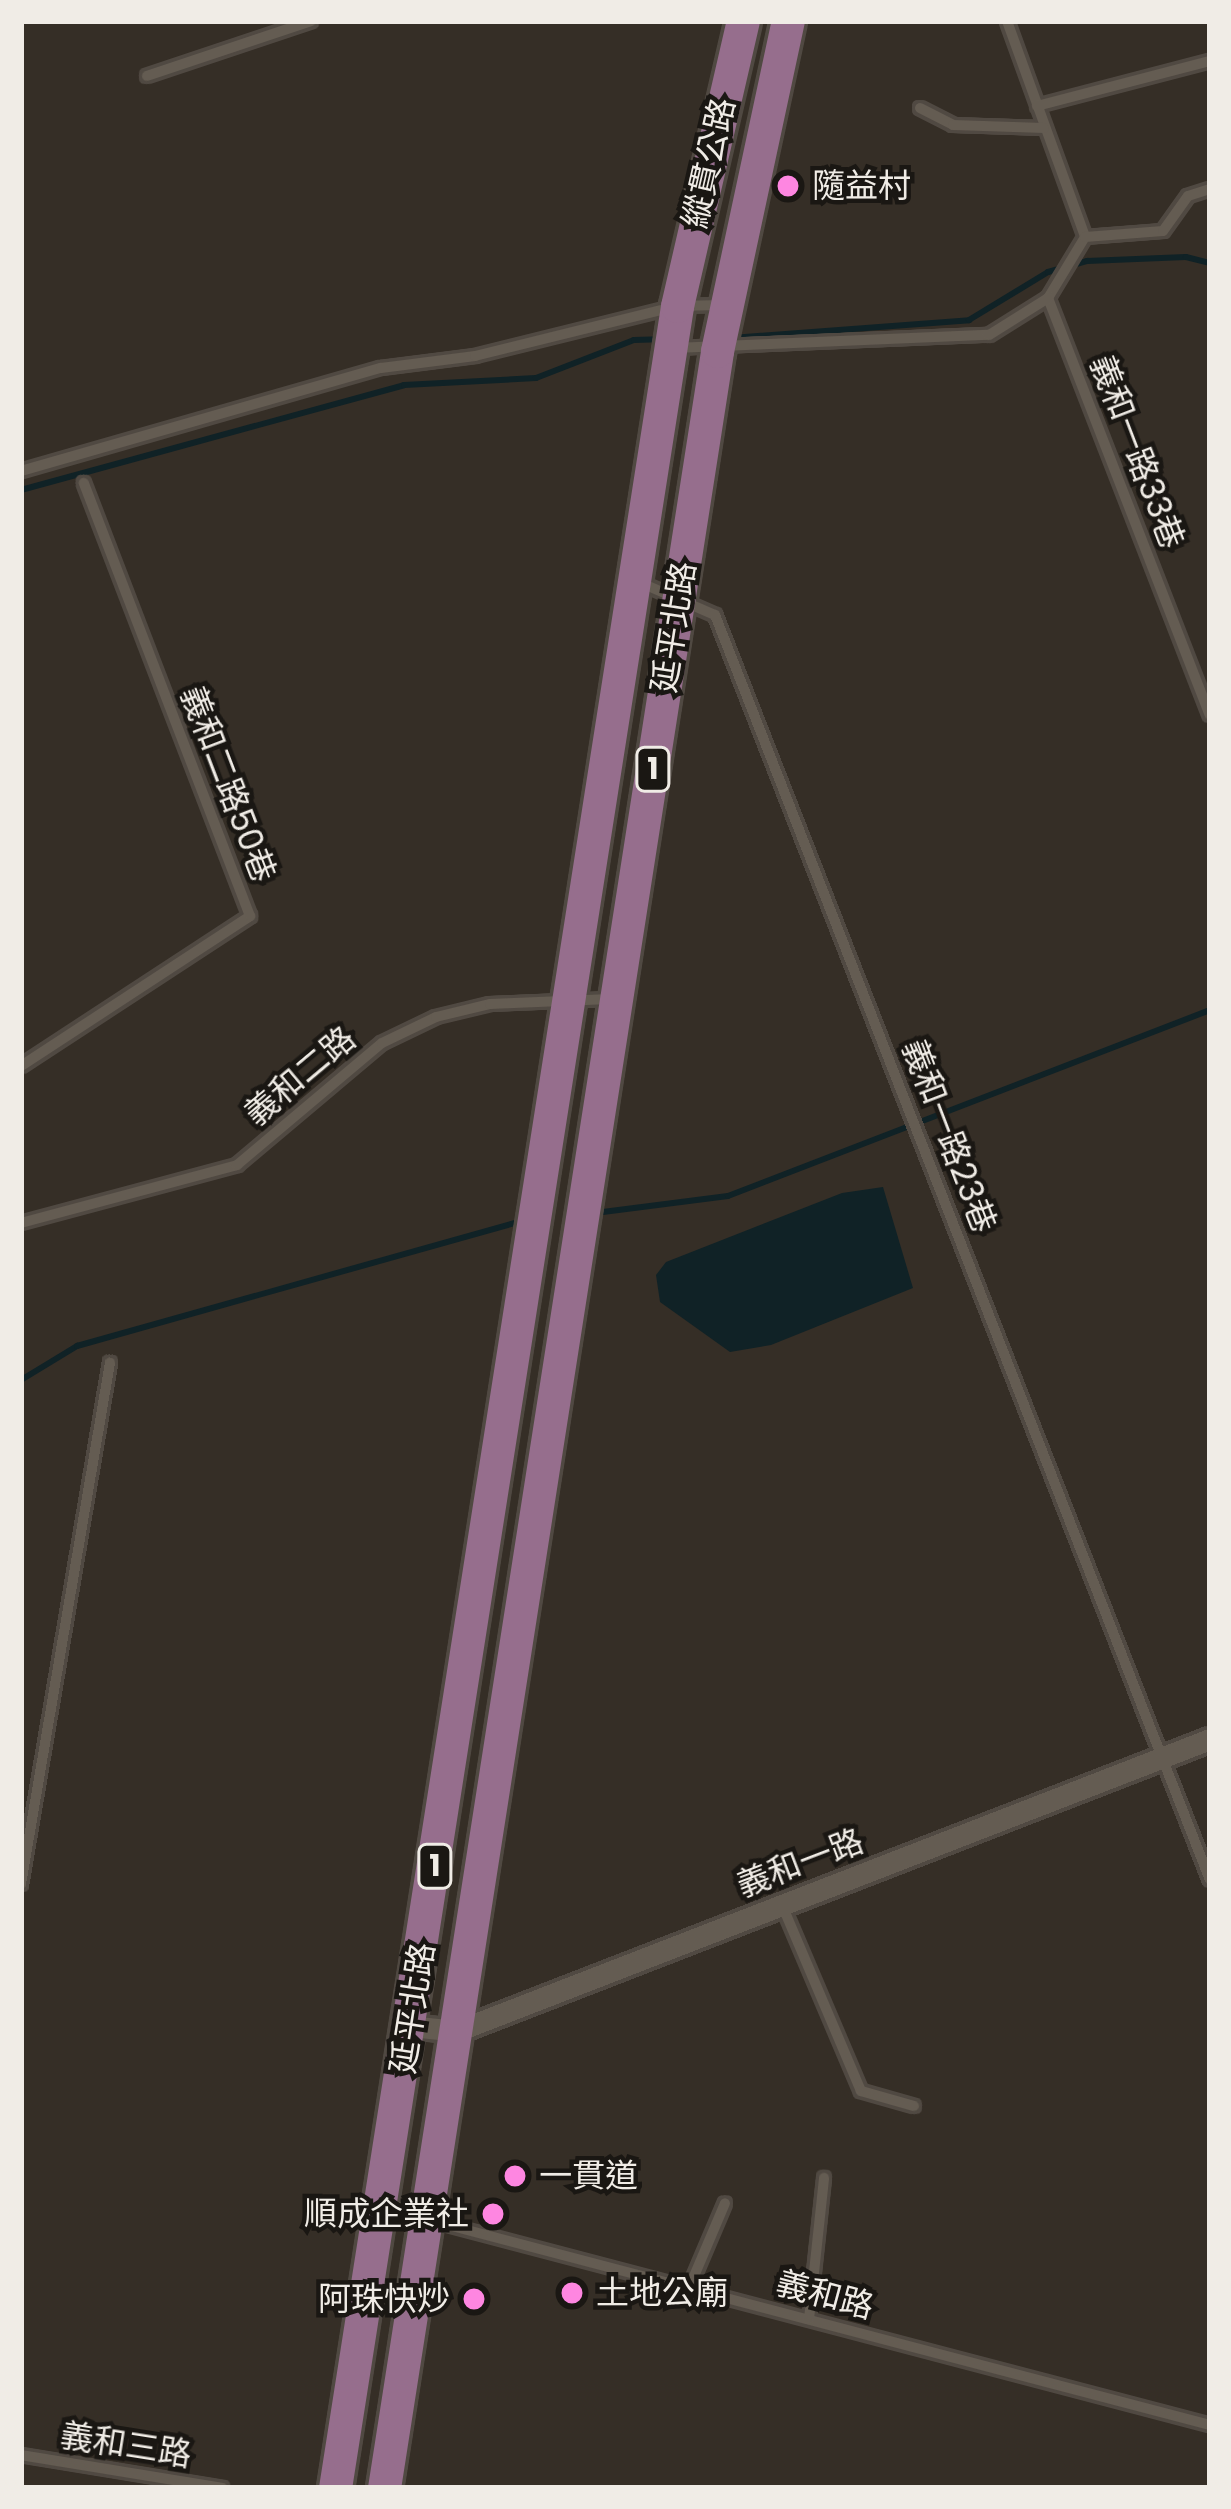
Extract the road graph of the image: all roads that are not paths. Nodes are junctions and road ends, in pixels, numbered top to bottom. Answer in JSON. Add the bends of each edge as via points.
{"nodes":[{"id":1,"x":311,"y":21,"type":"edge"},
{"id":2,"x":743,"y":21,"type":"edge"},
{"id":3,"x":788,"y":21,"type":"edge"},
{"id":4,"x":1007,"y":21,"type":"edge"},
{"id":5,"x":1210,"y":62,"type":"edge"},
{"id":6,"x":731,"y":70,"type":"junction"},
{"id":7,"x":147,"y":76,"type":"dead end"},
{"id":8,"x":773,"y":77,"type":"junction"},
{"id":9,"x":1037,"y":106,"type":"junction"},
{"id":10,"x":920,"y":108,"type":"dead end"},
{"id":11,"x":1044,"y":128,"type":"junction"},
{"id":12,"x":1210,"y":189,"type":"edge"},
{"id":13,"x":1085,"y":237,"type":"junction"},
{"id":14,"x":1048,"y":298,"type":"junction"},
{"id":15,"x":725,"y":305,"type":"junction"},
{"id":16,"x":677,"y":306,"type":"junction"},
{"id":17,"x":670,"y":348,"type":"junction"},
{"id":18,"x":717,"y":352,"type":"junction"},
{"id":19,"x":21,"y":471,"type":"edge"},
{"id":20,"x":84,"y":483,"type":"dead end"},
{"id":21,"x":636,"y":581,"type":"junction"},
{"id":22,"x":679,"y":594,"type":"junction"},
{"id":23,"x":1210,"y":716,"type":"edge"},
{"id":24,"x":572,"y":996,"type":"junction"},
{"id":25,"x":619,"y":999,"type":"junction"},
{"id":26,"x":21,"y":1066,"type":"edge"},
{"id":27,"x":21,"y":1222,"type":"edge"},
{"id":28,"x":110,"y":1363,"type":"dead end"},
{"id":29,"x":1210,"y":1738,"type":"edge"},
{"id":30,"x":1164,"y":1758,"type":"junction"},
{"id":31,"x":1210,"y":1880,"type":"edge"},
{"id":32,"x":21,"y":1884,"type":"edge"},
{"id":33,"x":782,"y":1905,"type":"junction"},
{"id":34,"x":410,"y":2026,"type":"junction"},
{"id":35,"x":457,"y":2031,"type":"junction"},
{"id":36,"x":914,"y":2106,"type":"dead end"},
{"id":37,"x":824,"y":2178,"type":"dead end"},
{"id":38,"x":725,"y":2203,"type":"dead end"},
{"id":39,"x":382,"y":2208,"type":"junction"},
{"id":40,"x":425,"y":2219,"type":"junction"},
{"id":41,"x":688,"y":2288,"type":"junction"},
{"id":42,"x":809,"y":2319,"type":"junction"},
{"id":43,"x":1210,"y":2425,"type":"edge"},
{"id":44,"x":21,"y":2455,"type":"edge"},
{"id":45,"x":223,"y":2488,"type":"edge"},
{"id":46,"x":335,"y":2488,"type":"edge"},
{"id":47,"x":384,"y":2488,"type":"edge"}],
"edges":[{"from":1,"to":7,"type":"lane"},
{"from":2,"to":6,"type":"main road","name":"縱貫公路","number":"1"},
{"from":3,"to":8,"type":"main road","name":"縱貫公路","number":"1"},
{"from":4,"to":9,"type":"lane"},
{"from":5,"to":9,"type":"lane"},
{"from":6,"to":8,"type":"main road"},
{"from":6,"to":16,"type":"main road","name":"縱貫公路","number":"1"},
{"from":8,"to":15,"type":"main road","name":"縱貫公路","number":"1"},
{"from":9,"to":11,"type":"lane"},
{"from":10,"to":11,"type":"lane","via":[[953,125]]},
{"from":11,"to":13,"type":"lane"},
{"from":12,"to":13,"type":"lane","via":[[1188,196],[1163,232]]},
{"from":13,"to":14,"type":"lane"},
{"from":14,"to":18,"type":"lane","via":[[989,335]]},
{"from":14,"to":23,"type":"lane","name":"義和一路33巷"},
{"from":15,"to":16,"type":"lane"},
{"from":15,"to":18,"type":"main road","number":"1"},
{"from":16,"to":17,"type":"main road","number":"1"},
{"from":16,"to":19,"type":"lane","via":[[475,356],[381,368]]},
{"from":17,"to":18,"type":"lane"},
{"from":17,"to":21,"type":"main road","name":"延平北路","number":"1"},
{"from":18,"to":22,"type":"main road","name":"延平北路","number":"1"},
{"from":20,"to":26,"type":"lane","name":"義和二路50巷","via":[[250,916]]},
{"from":21,"to":22,"type":"lane","name":"義和一路23巷"},
{"from":21,"to":24,"type":"main road","name":"延平北路","number":"1"},
{"from":22,"to":25,"type":"main road","name":"延平北路","number":"1"},
{"from":22,"to":30,"type":"lane","name":"義和一路23巷","via":[[715,615]]},
{"from":24,"to":25,"type":"lane","name":"義和二路"},
{"from":24,"to":27,"type":"lane","name":"義和二路","via":[[436,1017],[382,1043],[237,1165]]},
{"from":24,"to":34,"type":"main road","name":"延平北路","number":"1"},
{"from":25,"to":35,"type":"main road","name":"延平北路","number":"1"},
{"from":28,"to":32,"type":"lane"},
{"from":29,"to":30,"type":"street","name":"義和一路"},
{"from":30,"to":31,"type":"lane","name":"義和一路23巷"},
{"from":30,"to":33,"type":"street","name":"義和一路"},
{"from":33,"to":35,"type":"street","name":"義和一路"},
{"from":33,"to":36,"type":"lane","via":[[861,2091]]},
{"from":34,"to":35,"type":"street","name":"義和一路"},
{"from":34,"to":39,"type":"main road","name":"延平北路","number":"1"},
{"from":35,"to":40,"type":"main road","name":"延平北路","number":"1"},
{"from":37,"to":42,"type":"lane"},
{"from":38,"to":41,"type":"lane"},
{"from":39,"to":40,"type":"street"},
{"from":39,"to":46,"type":"main road","name":"延平北路","number":"1"},
{"from":40,"to":41,"type":"lane","name":"義和路"},
{"from":40,"to":47,"type":"main road","name":"延平北路","number":"1"},
{"from":41,"to":42,"type":"lane","name":"義和路"},
{"from":42,"to":43,"type":"lane","name":"義和路"},
{"from":44,"to":45,"type":"lane","name":"義和三路"}]}
